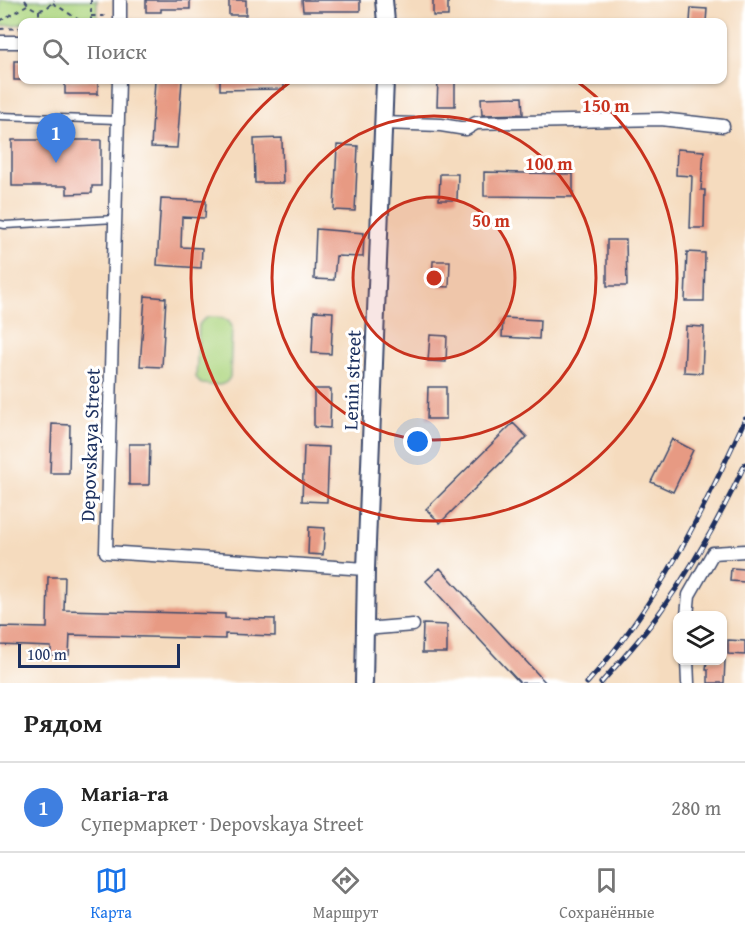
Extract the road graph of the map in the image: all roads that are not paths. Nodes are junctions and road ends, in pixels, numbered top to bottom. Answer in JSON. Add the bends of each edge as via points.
{"nodes":[{"id":1,"x":120,"y":0,"type":"edge"},
{"id":2,"x":384,"y":0,"type":"edge"},
{"id":3,"x":120,"y":18,"type":"edge"},
{"id":4,"x":386,"y":18,"type":"edge"},
{"id":5,"x":0,"y":42,"type":"edge"},
{"id":6,"x":18,"y":42,"type":"edge"},
{"id":7,"x":119,"y":84,"type":"edge"},
{"id":8,"x":384,"y":84,"type":"edge"},
{"id":9,"x":0,"y":116,"type":"edge"},
{"id":10,"x":118,"y":120,"type":"junction"},
{"id":11,"x":382,"y":123,"type":"junction"},
{"id":12,"x":723,"y":126,"type":"dead end"},
{"id":13,"x":116,"y":219,"type":"junction"},
{"id":14,"x":0,"y":224,"type":"edge"},
{"id":15,"x":745,"y":551,"type":"edge"},
{"id":16,"x":366,"y":569,"type":"junction"},
{"id":17,"x":687,"y":611,"type":"edge"},
{"id":18,"x":413,"y":625,"type":"dead end"},
{"id":19,"x":365,"y":629,"type":"junction"},
{"id":20,"x":687,"y":665,"type":"edge"},
{"id":21,"x":364,"y":683,"type":"edge"},
{"id":22,"x":688,"y":683,"type":"edge"}],
"edges":[{"from":1,"to":3,"type":"street"},
{"from":2,"to":4,"type":"main road"},
{"from":5,"to":6,"type":"street"},
{"from":7,"to":10,"type":"street","name":"Depovskaya Street"},
{"from":8,"to":11,"type":"main road","name":"Lenin street"},
{"from":9,"to":10,"type":"lane"},
{"from":10,"to":13,"type":"street","name":"Depovskaya Street"},
{"from":11,"to":12,"type":"street","via":[[441,124],[466,129],[476,123],[661,119]]},
{"from":11,"to":16,"type":"main road","name":"Lenin street"},
{"from":13,"to":14,"type":"lane"},
{"from":13,"to":16,"type":"street","name":"Depovskaya Street","via":[[106,552]]},
{"from":15,"to":17,"type":"street","via":[[713,554],[689,596]]},
{"from":16,"to":19,"type":"main road","name":"Lenin street"},
{"from":18,"to":19,"type":"street"},
{"from":19,"to":21,"type":"main road","name":"Lenin street"},
{"from":20,"to":22,"type":"street"}]}
